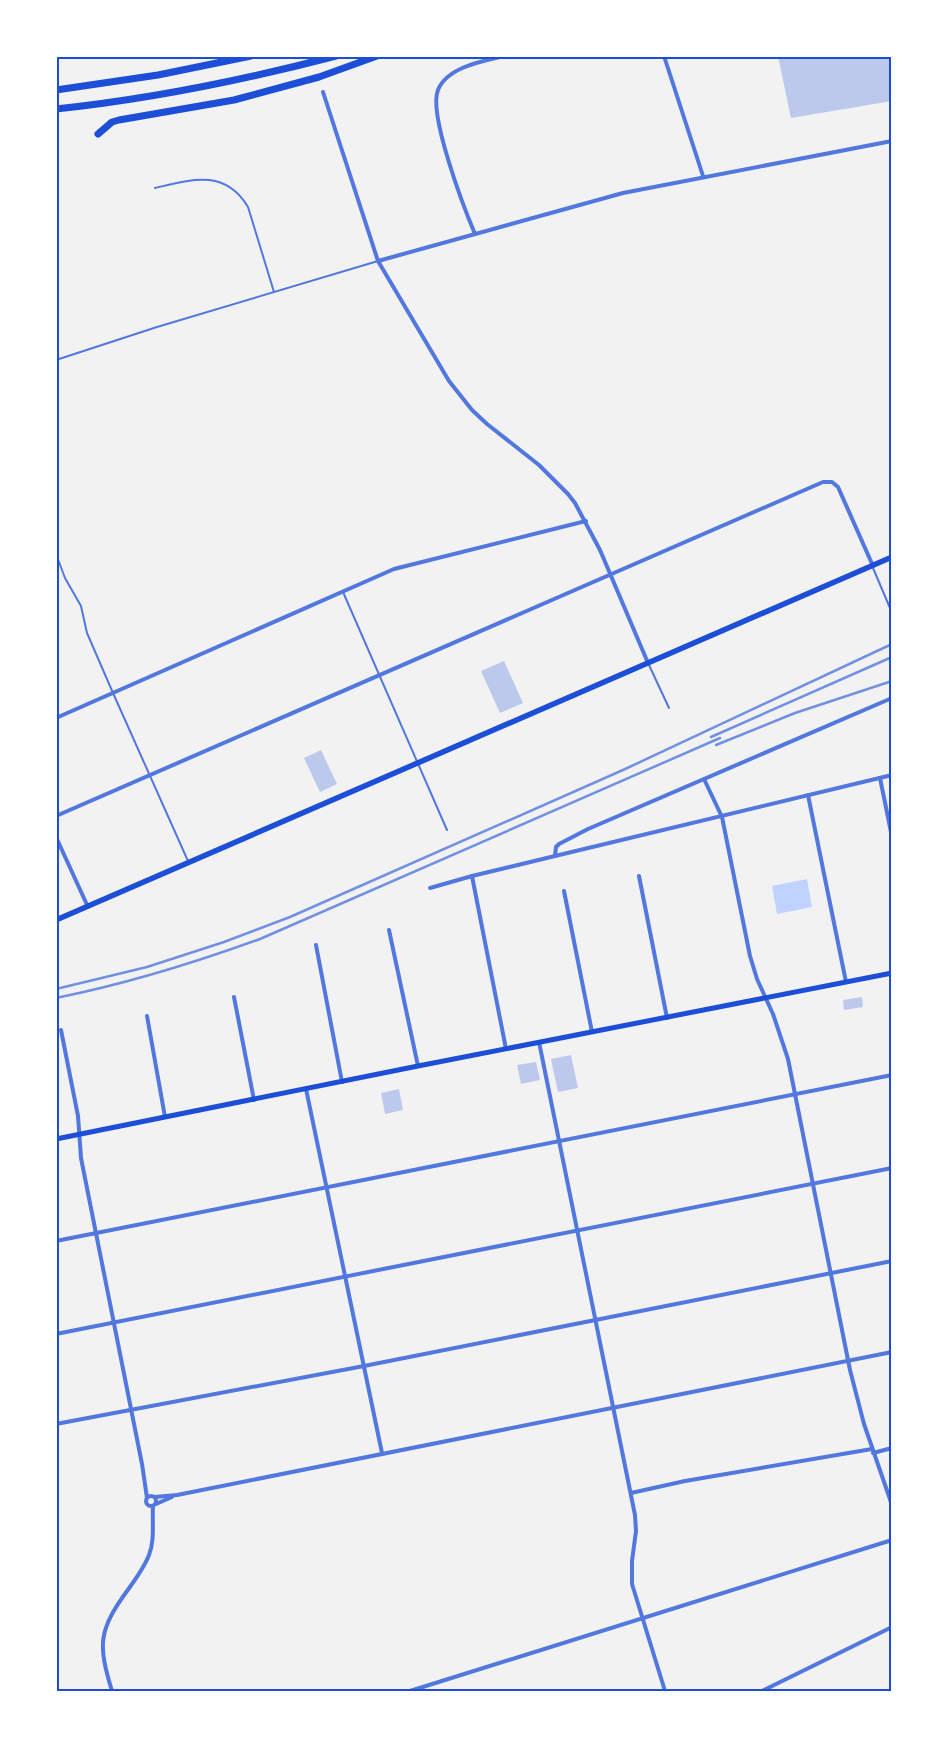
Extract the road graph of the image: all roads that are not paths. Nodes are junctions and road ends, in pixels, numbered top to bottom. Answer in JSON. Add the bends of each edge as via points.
{"nodes":[{"id":1,"x":251,"y":56,"type":"edge"},
{"id":2,"x":336,"y":56,"type":"edge"},
{"id":3,"x":378,"y":56,"type":"edge"},
{"id":4,"x":504,"y":56,"type":"edge"},
{"id":5,"x":664,"y":56,"type":"edge"},
{"id":6,"x":56,"y":90,"type":"edge"},
{"id":7,"x":323,"y":92,"type":"dead end"},
{"id":8,"x":56,"y":109,"type":"edge"},
{"id":9,"x":98,"y":134,"type":"dead end"},
{"id":10,"x":892,"y":141,"type":"edge"},
{"id":11,"x":703,"y":176,"type":"junction"},
{"id":12,"x":155,"y":188,"type":"dead end"},
{"id":13,"x":475,"y":234,"type":"junction"},
{"id":14,"x":378,"y":261,"type":"junction"},
{"id":15,"x":274,"y":292,"type":"junction"},
{"id":16,"x":56,"y":360,"type":"edge"},
{"id":17,"x":586,"y":521,"type":"junction"},
{"id":18,"x":56,"y":554,"type":"edge"},
{"id":19,"x":892,"y":557,"type":"edge"},
{"id":20,"x":872,"y":566,"type":"junction"},
{"id":21,"x":611,"y":575,"type":"junction"},
{"id":22,"x":343,"y":591,"type":"junction"},
{"id":23,"x":890,"y":608,"type":"dead end"},
{"id":24,"x":648,"y":663,"type":"junction"},
{"id":25,"x":380,"y":676,"type":"junction"},
{"id":26,"x":113,"y":693,"type":"junction"},
{"id":27,"x":892,"y":698,"type":"edge"},
{"id":28,"x":669,"y":708,"type":"dead end"},
{"id":29,"x":56,"y":718,"type":"edge"},
{"id":30,"x":417,"y":763,"type":"junction"},
{"id":31,"x":892,"y":775,"type":"edge"},
{"id":32,"x":149,"y":776,"type":"junction"},
{"id":33,"x":880,"y":778,"type":"junction"},
{"id":34,"x":704,"y":779,"type":"junction"},
{"id":35,"x":808,"y":795,"type":"junction"},
{"id":36,"x":56,"y":816,"type":"edge"},
{"id":37,"x":722,"y":816,"type":"junction"},
{"id":38,"x":447,"y":830,"type":"dead end"},
{"id":39,"x":56,"y":837,"type":"edge"},
{"id":40,"x":892,"y":837,"type":"edge"},
{"id":41,"x":555,"y":856,"type":"junction"},
{"id":42,"x":189,"y":864,"type":"junction"},
{"id":43,"x":472,"y":876,"type":"junction"},
{"id":44,"x":639,"y":876,"type":"dead end"},
{"id":45,"x":430,"y":888,"type":"dead end"},
{"id":46,"x":564,"y":891,"type":"dead end"},
{"id":47,"x":88,"y":907,"type":"junction"},
{"id":48,"x":56,"y":920,"type":"edge"},
{"id":49,"x":389,"y":930,"type":"dead end"},
{"id":50,"x":316,"y":945,"type":"dead end"},
{"id":51,"x":892,"y":973,"type":"edge"},
{"id":52,"x":846,"y":982,"type":"junction"},
{"id":53,"x":234,"y":997,"type":"dead end"},
{"id":54,"x":767,"y":998,"type":"junction"},
{"id":55,"x":147,"y":1016,"type":"dead end"},
{"id":56,"x":667,"y":1018,"type":"junction"},
{"id":57,"x":61,"y":1030,"type":"dead end"},
{"id":58,"x":592,"y":1032,"type":"junction"},
{"id":59,"x":539,"y":1042,"type":"junction"},
{"id":60,"x":506,"y":1049,"type":"junction"},
{"id":61,"x":418,"y":1066,"type":"junction"},
{"id":62,"x":892,"y":1075,"type":"edge"},
{"id":63,"x":342,"y":1082,"type":"junction"},
{"id":64,"x":306,"y":1089,"type":"junction"},
{"id":65,"x":796,"y":1094,"type":"junction"},
{"id":66,"x":254,"y":1100,"type":"junction"},
{"id":67,"x":165,"y":1117,"type":"junction"},
{"id":68,"x":78,"y":1135,"type":"junction"},
{"id":69,"x":56,"y":1139,"type":"edge"},
{"id":70,"x":560,"y":1142,"type":"junction"},
{"id":71,"x":892,"y":1168,"type":"edge"},
{"id":72,"x":812,"y":1184,"type":"junction"},
{"id":73,"x":326,"y":1186,"type":"junction"},
{"id":74,"x":577,"y":1230,"type":"junction"},
{"id":75,"x":96,"y":1233,"type":"junction"},
{"id":76,"x":56,"y":1241,"type":"edge"},
{"id":77,"x":892,"y":1261,"type":"edge"},
{"id":78,"x":830,"y":1273,"type":"junction"},
{"id":79,"x":345,"y":1277,"type":"junction"},
{"id":80,"x":595,"y":1320,"type":"junction"},
{"id":81,"x":114,"y":1322,"type":"junction"},
{"id":82,"x":56,"y":1334,"type":"edge"},
{"id":83,"x":892,"y":1352,"type":"edge"},
{"id":84,"x":848,"y":1361,"type":"junction"},
{"id":85,"x":364,"y":1366,"type":"junction"},
{"id":86,"x":614,"y":1407,"type":"junction"},
{"id":87,"x":131,"y":1410,"type":"junction"},
{"id":88,"x":56,"y":1424,"type":"edge"},
{"id":89,"x":892,"y":1448,"type":"edge"},
{"id":90,"x":872,"y":1451,"type":"junction"},
{"id":91,"x":382,"y":1453,"type":"junction"},
{"id":92,"x":631,"y":1493,"type":"junction"},
{"id":93,"x":177,"y":1495,"type":"junction"},
{"id":94,"x":151,"y":1497,"type":"junction"},
{"id":95,"x":147,"y":1504,"type":"junction"},
{"id":96,"x":892,"y":1504,"type":"edge"},
{"id":97,"x":154,"y":1505,"type":"junction"},
{"id":98,"x":152,"y":1520,"type":"junction"},
{"id":99,"x":892,"y":1540,"type":"edge"},
{"id":100,"x":642,"y":1619,"type":"junction"},
{"id":101,"x":892,"y":1627,"type":"edge"},
{"id":102,"x":112,"y":1691,"type":"edge"},
{"id":103,"x":410,"y":1691,"type":"edge"},
{"id":104,"x":665,"y":1691,"type":"edge"},
{"id":105,"x":762,"y":1691,"type":"edge"}],
"edges":[{"from":1,"to":6,"type":"highway"},
{"from":2,"to":8,"type":"highway","via":[[210,86]]},
{"from":3,"to":9,"type":"highway","via":[[319,77],[234,100],[112,122]]},
{"from":4,"to":13,"type":"street","via":[[464,67],[451,75],[438,90],[437,114],[460,196]]},
{"from":5,"to":11,"type":"street"},
{"from":7,"to":14,"type":"street"},
{"from":10,"to":11,"type":"street"},
{"from":11,"to":13,"type":"street","via":[[601,199]]},
{"from":12,"to":15,"type":"lane","via":[[194,180],[213,180],[226,184],[241,195],[248,207]]},
{"from":13,"to":14,"type":"street"},
{"from":14,"to":15,"type":"lane"},
{"from":14,"to":17,"type":"street","via":[[463,399],[487,424],[539,465],[568,494]]},
{"from":15,"to":16,"type":"lane"},
{"from":17,"to":21,"type":"street"},
{"from":17,"to":22,"type":"street","via":[[412,564]]},
{"from":18,"to":26,"type":"lane","via":[[81,606],[88,633]]},
{"from":19,"to":20,"type":"main road"},
{"from":20,"to":21,"type":"street","via":[[838,487],[832,482],[819,484]]},
{"from":20,"to":23,"type":"lane"},
{"from":20,"to":24,"type":"main road"},
{"from":21,"to":24,"type":"street"},
{"from":21,"to":25,"type":"street"},
{"from":22,"to":25,"type":"lane"},
{"from":22,"to":26,"type":"street"},
{"from":24,"to":28,"type":"lane"},
{"from":24,"to":30,"type":"main road"},
{"from":25,"to":30,"type":"lane"},
{"from":25,"to":32,"type":"street"},
{"from":26,"to":29,"type":"street"},
{"from":26,"to":32,"type":"lane"},
{"from":27,"to":34,"type":"street"},
{"from":30,"to":38,"type":"lane"},
{"from":30,"to":42,"type":"main road"},
{"from":31,"to":33,"type":"street"},
{"from":32,"to":36,"type":"street"},
{"from":32,"to":42,"type":"lane"},
{"from":33,"to":35,"type":"street"},
{"from":33,"to":40,"type":"street"},
{"from":34,"to":37,"type":"street"},
{"from":34,"to":41,"type":"street","via":[[564,841],[556,846]]},
{"from":35,"to":37,"type":"street"},
{"from":35,"to":52,"type":"street"},
{"from":37,"to":41,"type":"street"},
{"from":37,"to":54,"type":"street","via":[[750,956]]},
{"from":39,"to":47,"type":"street"},
{"from":41,"to":43,"type":"street"},
{"from":42,"to":47,"type":"main road"},
{"from":43,"to":45,"type":"street"},
{"from":43,"to":60,"type":"street"},
{"from":44,"to":56,"type":"street"},
{"from":46,"to":58,"type":"street"},
{"from":47,"to":48,"type":"main road"},
{"from":49,"to":61,"type":"street"},
{"from":50,"to":63,"type":"street"},
{"from":51,"to":52,"type":"main road"},
{"from":52,"to":54,"type":"main road"},
{"from":53,"to":66,"type":"street"},
{"from":54,"to":56,"type":"main road"},
{"from":54,"to":65,"type":"street"},
{"from":55,"to":67,"type":"street"},
{"from":56,"to":58,"type":"main road"},
{"from":57,"to":68,"type":"street","via":[[78,1116]]},
{"from":58,"to":59,"type":"main road"},
{"from":59,"to":60,"type":"main road"},
{"from":59,"to":70,"type":"street"},
{"from":60,"to":61,"type":"main road"},
{"from":61,"to":63,"type":"main road"},
{"from":62,"to":65,"type":"street"},
{"from":63,"to":64,"type":"main road"},
{"from":64,"to":66,"type":"main road"},
{"from":64,"to":73,"type":"street"},
{"from":65,"to":70,"type":"street"},
{"from":65,"to":72,"type":"street"},
{"from":66,"to":67,"type":"main road"},
{"from":67,"to":68,"type":"main road"},
{"from":68,"to":69,"type":"main road"},
{"from":68,"to":75,"type":"street"},
{"from":70,"to":73,"type":"street"},
{"from":70,"to":74,"type":"street"},
{"from":71,"to":72,"type":"street"},
{"from":72,"to":74,"type":"street"},
{"from":72,"to":78,"type":"street"},
{"from":73,"to":75,"type":"street"},
{"from":73,"to":79,"type":"street"},
{"from":74,"to":79,"type":"street"},
{"from":74,"to":80,"type":"street"},
{"from":75,"to":76,"type":"street"},
{"from":75,"to":81,"type":"street"},
{"from":77,"to":78,"type":"street"},
{"from":78,"to":80,"type":"street"},
{"from":78,"to":84,"type":"street"},
{"from":79,"to":81,"type":"street"},
{"from":79,"to":85,"type":"street"},
{"from":80,"to":85,"type":"street"},
{"from":80,"to":86,"type":"street"},
{"from":81,"to":82,"type":"street"},
{"from":81,"to":87,"type":"street"},
{"from":83,"to":84,"type":"street"},
{"from":84,"to":86,"type":"street"},
{"from":84,"to":90,"type":"street"},
{"from":85,"to":87,"type":"street"},
{"from":85,"to":91,"type":"street"},
{"from":86,"to":91,"type":"street"},
{"from":86,"to":92,"type":"street"},
{"from":87,"to":88,"type":"street"},
{"from":87,"to":94,"type":"street"},
{"from":89,"to":90,"type":"street"},
{"from":90,"to":92,"type":"street"},
{"from":90,"to":96,"type":"street"},
{"from":91,"to":93,"type":"street"},
{"from":92,"to":100,"type":"street","via":[[636,1531],[631,1578]]},
{"from":93,"to":94,"type":"street"},
{"from":93,"to":97,"type":"street"},
{"from":94,"to":95,"type":"street"},
{"from":94,"to":97,"type":"street"},
{"from":95,"to":97,"type":"street"},
{"from":95,"to":98,"type":"street"},
{"from":97,"to":98,"type":"street"},
{"from":98,"to":102,"type":"street","via":[[148,1556],[104,1631],[102,1656]]},
{"from":99,"to":100,"type":"street"},
{"from":100,"to":103,"type":"street"},
{"from":100,"to":104,"type":"street"},
{"from":101,"to":105,"type":"street"}]}
